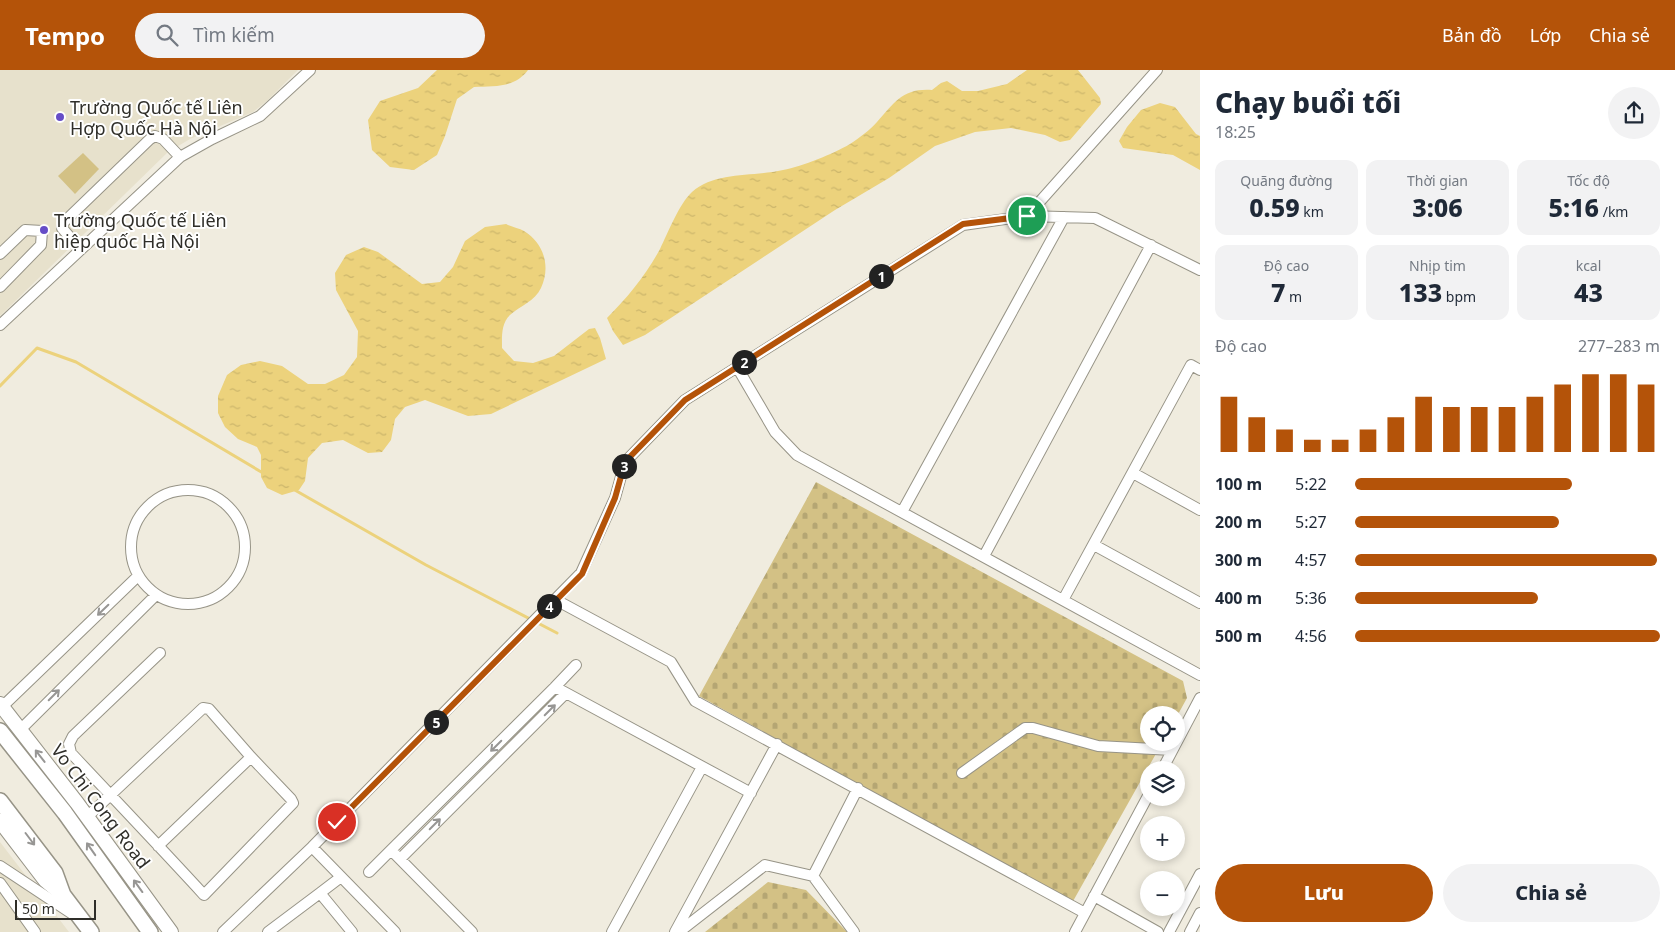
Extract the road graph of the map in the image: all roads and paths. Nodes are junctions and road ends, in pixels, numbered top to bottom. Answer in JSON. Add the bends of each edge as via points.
{"nodes":[{"id":1,"x":310,"y":70,"type":"edge"},
{"id":2,"x":1157,"y":70,"type":"edge"},
{"id":3,"x":180,"y":157,"type":"junction"},
{"id":4,"x":1027,"y":216,"type":"junction"},
{"id":5,"x":1064,"y":217,"type":"junction"},
{"id":6,"x":1151,"y":245,"type":"junction"},
{"id":7,"x":80,"y":249,"type":"junction"},
{"id":8,"x":0,"y":254,"type":"edge"},
{"id":9,"x":1200,"y":270,"type":"edge"},
{"id":10,"x":0,"y":287,"type":"edge"},
{"id":11,"x":0,"y":325,"type":"edge"},
{"id":12,"x":737,"y":366,"type":"junction"},
{"id":13,"x":1200,"y":370,"type":"edge"},
{"id":14,"x":1133,"y":473,"type":"junction"},
{"id":15,"x":1200,"y":510,"type":"edge"},
{"id":16,"x":902,"y":512,"type":"junction"},
{"id":17,"x":1094,"y":545,"type":"junction"},
{"id":18,"x":984,"y":556,"type":"junction"},
{"id":19,"x":138,"y":576,"type":"junction"},
{"id":20,"x":156,"y":595,"type":"junction"},
{"id":21,"x":556,"y":600,"type":"junction"},
{"id":22,"x":1064,"y":600,"type":"junction"},
{"id":23,"x":1200,"y":603,"type":"edge"},
{"id":24,"x":160,"y":653,"type":"dead end"},
{"id":25,"x":576,"y":665,"type":"dead end"},
{"id":26,"x":1200,"y":675,"type":"edge"},
{"id":27,"x":555,"y":687,"type":"junction"},
{"id":28,"x":566,"y":693,"type":"junction"},
{"id":29,"x":1200,"y":698,"type":"edge"},
{"id":30,"x":1,"y":706,"type":"edge"},
{"id":31,"x":1185,"y":726,"type":"edge"},
{"id":32,"x":20,"y":730,"type":"junction"},
{"id":33,"x":0,"y":731,"type":"edge"},
{"id":34,"x":777,"y":744,"type":"junction"},
{"id":35,"x":1140,"y":748,"type":"edge"},
{"id":36,"x":251,"y":757,"type":"junction"},
{"id":37,"x":477,"y":764,"type":"junction"},
{"id":38,"x":702,"y":767,"type":"junction"},
{"id":39,"x":486,"y":773,"type":"junction"},
{"id":40,"x":962,"y":773,"type":"dead end"},
{"id":41,"x":858,"y":788,"type":"junction"},
{"id":42,"x":751,"y":793,"type":"junction"},
{"id":43,"x":111,"y":796,"type":"junction"},
{"id":44,"x":0,"y":800,"type":"edge"},
{"id":45,"x":1143,"y":806,"type":"edge"},
{"id":46,"x":88,"y":818,"type":"junction"},
{"id":47,"x":0,"y":821,"type":"edge"},
{"id":48,"x":158,"y":846,"type":"junction"},
{"id":49,"x":312,"y":847,"type":"junction"},
{"id":50,"x":391,"y":850,"type":"junction"},
{"id":51,"x":400,"y":859,"type":"junction"},
{"id":52,"x":0,"y":866,"type":"edge"},
{"id":53,"x":370,"y":872,"type":"dead end"},
{"id":54,"x":1200,"y":874,"type":"edge"},
{"id":55,"x":813,"y":876,"type":"junction"},
{"id":56,"x":341,"y":877,"type":"junction"},
{"id":57,"x":0,"y":882,"type":"edge"},
{"id":58,"x":320,"y":893,"type":"junction"},
{"id":59,"x":63,"y":895,"type":"junction"},
{"id":60,"x":1094,"y":896,"type":"junction"},
{"id":61,"x":1085,"y":913,"type":"junction"},
{"id":62,"x":1200,"y":913,"type":"edge"},
{"id":63,"x":87,"y":926,"type":"edge"},
{"id":64,"x":34,"y":932,"type":"edge"},
{"id":65,"x":150,"y":932,"type":"edge"},
{"id":66,"x":171,"y":932,"type":"edge"},
{"id":67,"x":224,"y":932,"type":"edge"},
{"id":68,"x":268,"y":932,"type":"edge"},
{"id":69,"x":352,"y":932,"type":"edge"},
{"id":70,"x":395,"y":932,"type":"edge"},
{"id":71,"x":472,"y":932,"type":"edge"},
{"id":72,"x":612,"y":932,"type":"edge"},
{"id":73,"x":675,"y":932,"type":"edge"},
{"id":74,"x":679,"y":932,"type":"edge"},
{"id":75,"x":854,"y":932,"type":"edge"},
{"id":76,"x":1074,"y":932,"type":"edge"},
{"id":77,"x":1158,"y":932,"type":"edge"},
{"id":78,"x":1169,"y":932,"type":"edge"},
{"id":79,"x":1190,"y":932,"type":"edge"}],
"edges":[{"from":1,"to":3,"type":"street","via":[[260,116]]},
{"from":2,"to":4,"type":"street"},
{"from":3,"to":7,"type":"street"},
{"from":3,"to":7,"type":"street","via":[[163,139],[155,136],[150,139],[64,222],[64,232]]},
{"from":4,"to":5,"type":"street"},
{"from":4,"to":12,"type":"street","via":[[963,224]]},
{"from":5,"to":6,"type":"street","via":[[1095,218]]},
{"from":5,"to":16,"type":"street"},
{"from":6,"to":9,"type":"street"},
{"from":6,"to":18,"type":"street"},
{"from":7,"to":11,"type":"street"},
{"from":8,"to":10,"type":"street","via":[[25,230],[42,231],[42,245]]},
{"from":12,"to":16,"type":"street","via":[[775,432],[797,455]]},
{"from":12,"to":21,"type":"street","via":[[685,400],[625,462],[615,498],[582,574]]},
{"from":13,"to":14,"type":"street","via":[[1191,365]]},
{"from":14,"to":15,"type":"street"},
{"from":14,"to":17,"type":"street"},
{"from":16,"to":18,"type":"street"},
{"from":17,"to":22,"type":"street"},
{"from":17,"to":23,"type":"street"},
{"from":18,"to":22,"type":"street"},
{"from":19,"to":20,"type":"street"},
{"from":19,"to":20,"type":"street","via":[[131,555],[131,537],[137,520],[148,505],[163,495],[199,490],[216,497],[231,509],[241,526],[245,545],[242,565],[233,582],[219,596],[200,604],[181,605]]},
{"from":19,"to":30,"type":"street","one_way":true},
{"from":32,"to":20,"type":"street","one_way":true},
{"from":21,"to":34,"type":"street","via":[[671,662],[695,700]]},
{"from":21,"to":49,"type":"street"},
{"from":22,"to":26,"type":"street"},
{"from":24,"to":43,"type":"street","via":[[73,736],[69,744],[71,753]]},
{"from":25,"to":27,"type":"street"},
{"from":27,"to":28,"type":"street"},
{"from":27,"to":37,"type":"street","one_way":true},
{"from":28,"to":38,"type":"street"},
{"from":39,"to":28,"type":"street","one_way":true},
{"from":29,"to":31,"type":"street"},
{"from":30,"to":32,"type":"main road","name":"Vo Chi Cong Road"},
{"from":46,"to":32,"type":"main road","name":"Vo Chi Cong Road","one_way":true},
{"from":65,"to":33,"type":"highway","name":"Vo Chi Cong Road","one_way":true,"via":[[65,813]]},
{"from":34,"to":41,"type":"street"},
{"from":34,"to":42,"type":"street"},
{"from":35,"to":40,"type":"street","via":[[1098,746],[1026,728]]},
{"from":36,"to":43,"type":"street","via":[[208,709],[203,708]]},
{"from":36,"to":48,"type":"street"},
{"from":36,"to":48,"type":"street","via":[[293,803],[204,895]]},
{"from":37,"to":39,"type":"street"},
{"from":37,"to":50,"type":"street"},
{"from":38,"to":42,"type":"street"},
{"from":38,"to":72,"type":"street"},
{"from":51,"to":39,"type":"street","one_way":true},
{"from":41,"to":55,"type":"street"},
{"from":41,"to":61,"type":"street"},
{"from":42,"to":73,"type":"street"},
{"from":43,"to":46,"type":"street"},
{"from":43,"to":48,"type":"street"},
{"from":44,"to":59,"type":"highway","one_way":true,"via":[[55,873]]},
{"from":45,"to":60,"type":"street"},
{"from":66,"to":46,"type":"main road","name":"Vo Chi Cong Road","one_way":true},
{"from":47,"to":59,"type":"main road","via":[[44,880]]},
{"from":49,"to":56,"type":"street"},
{"from":49,"to":67,"type":"street"},
{"from":50,"to":51,"type":"street"},
{"from":50,"to":53,"type":"street"},
{"from":51,"to":71,"type":"street"},
{"from":52,"to":63,"type":"street"},
{"from":54,"to":78,"type":"street"},
{"from":55,"to":74,"type":"street","via":[[765,865]]},
{"from":55,"to":75,"type":"street"},
{"from":56,"to":58,"type":"street"},
{"from":56,"to":70,"type":"street"},
{"from":57,"to":64,"type":"street"},
{"from":58,"to":68,"type":"street"},
{"from":58,"to":69,"type":"street"},
{"from":59,"to":63,"type":"highway"},
{"from":60,"to":61,"type":"street"},
{"from":60,"to":77,"type":"street"},
{"from":61,"to":76,"type":"street"},
{"from":62,"to":79,"type":"street"}]}
